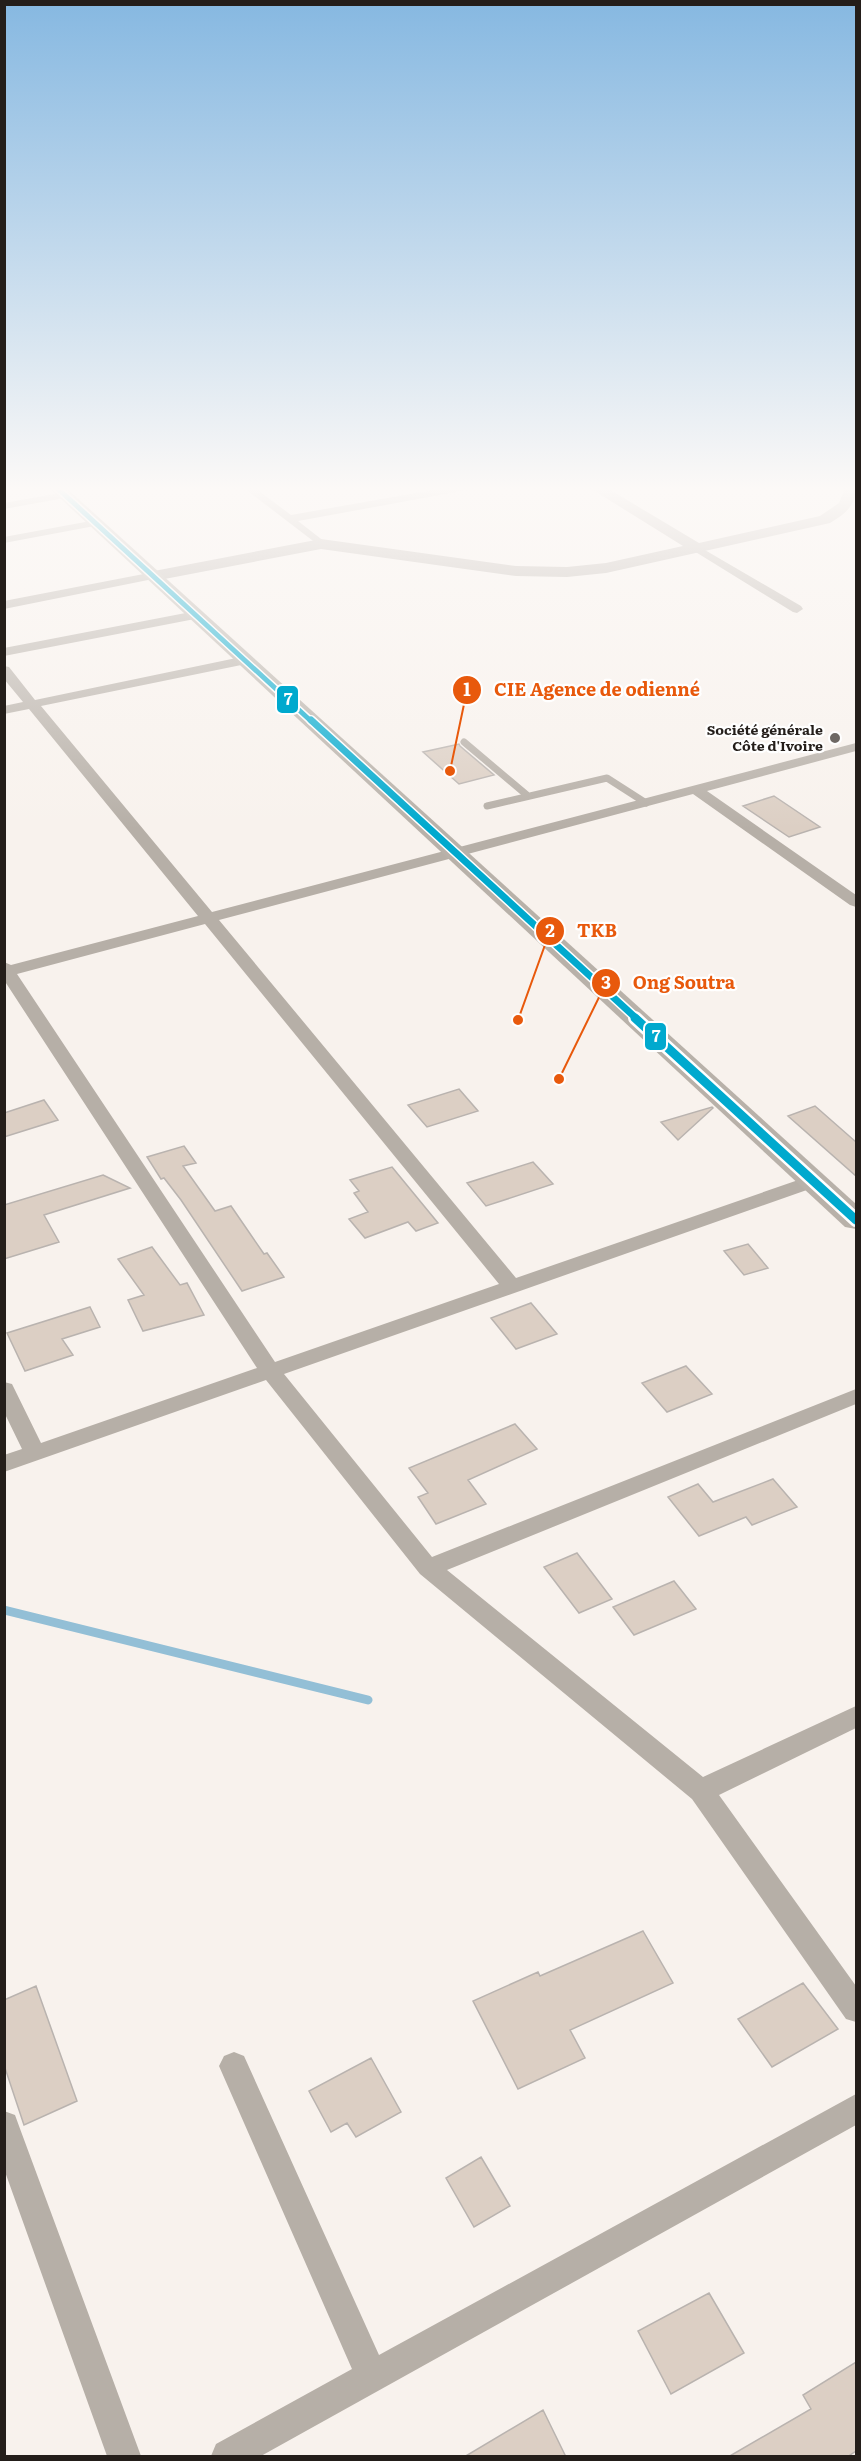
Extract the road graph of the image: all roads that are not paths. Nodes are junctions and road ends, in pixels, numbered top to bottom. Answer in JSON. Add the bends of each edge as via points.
{"nodes":[{"id":1,"x":31,"y":600,"type":"edge"},
{"id":2,"x":180,"y":600,"type":"edge"},
{"id":3,"x":782,"y":600,"type":"edge"},
{"id":4,"x":4,"y":605,"type":"edge"},
{"id":5,"x":797,"y":609,"type":"dead end"},
{"id":6,"x":196,"y":615,"type":"junction"},
{"id":7,"x":4,"y":652,"type":"edge"},
{"id":8,"x":246,"y":660,"type":"junction"},
{"id":9,"x":4,"y":670,"type":"edge"},
{"id":10,"x":32,"y":704,"type":"junction"},
{"id":11,"x":4,"y":710,"type":"edge"},
{"id":12,"x":464,"y":742,"type":"dead end"},
{"id":13,"x":856,"y":747,"type":"edge"},
{"id":14,"x":696,"y":790,"type":"junction"},
{"id":15,"x":528,"y":796,"type":"junction"},
{"id":16,"x":646,"y":803,"type":"junction"},
{"id":17,"x":488,"y":806,"type":"dead end"},
{"id":18,"x":456,"y":853,"type":"junction"},
{"id":19,"x":856,"y":902,"type":"edge"},
{"id":20,"x":209,"y":918,"type":"junction"},
{"id":21,"x":6,"y":970,"type":"edge"},
{"id":22,"x":814,"y":1181,"type":"junction"},
{"id":23,"x":856,"y":1220,"type":"edge"},
{"id":24,"x":512,"y":1287,"type":"junction"},
{"id":25,"x":270,"y":1371,"type":"junction"},
{"id":26,"x":4,"y":1389,"type":"edge"},
{"id":27,"x":856,"y":1396,"type":"edge"},
{"id":28,"x":35,"y":1453,"type":"junction"},
{"id":29,"x":4,"y":1464,"type":"edge"},
{"id":30,"x":428,"y":1568,"type":"junction"},
{"id":31,"x":856,"y":1716,"type":"edge"},
{"id":32,"x":701,"y":1791,"type":"junction"},
{"id":33,"x":856,"y":2009,"type":"edge"},
{"id":34,"x":234,"y":2066,"type":"dead end"},
{"id":35,"x":856,"y":2109,"type":"edge"},
{"id":36,"x":4,"y":2126,"type":"edge"},
{"id":37,"x":372,"y":2377,"type":"junction"},
{"id":38,"x":124,"y":2457,"type":"edge"},
{"id":39,"x":228,"y":2457,"type":"edge"}],
"edges":[{"from":1,"to":4,"type":"street"},
{"from":2,"to":6,"type":"main road"},
{"from":3,"to":5,"type":"street"},
{"from":6,"to":7,"type":"street"},
{"from":6,"to":8,"type":"main road"},
{"from":8,"to":10,"type":"street"},
{"from":8,"to":18,"type":"main road"},
{"from":9,"to":10,"type":"street"},
{"from":10,"to":11,"type":"street"},
{"from":10,"to":20,"type":"street"},
{"from":12,"to":15,"type":"lane"},
{"from":13,"to":14,"type":"street"},
{"from":14,"to":16,"type":"street"},
{"from":14,"to":19,"type":"street"},
{"from":15,"to":16,"type":"lane","via":[[607,778]]},
{"from":15,"to":17,"type":"lane"},
{"from":16,"to":18,"type":"street"},
{"from":18,"to":20,"type":"street"},
{"from":18,"to":22,"type":"main road"},
{"from":20,"to":21,"type":"street"},
{"from":20,"to":24,"type":"street"},
{"from":21,"to":25,"type":"street"},
{"from":22,"to":23,"type":"main road"},
{"from":22,"to":24,"type":"street"},
{"from":24,"to":25,"type":"street"},
{"from":25,"to":28,"type":"street"},
{"from":25,"to":30,"type":"street"},
{"from":26,"to":28,"type":"street"},
{"from":27,"to":30,"type":"street"},
{"from":28,"to":29,"type":"street"},
{"from":30,"to":32,"type":"street"},
{"from":31,"to":32,"type":"street"},
{"from":32,"to":33,"type":"street"},
{"from":34,"to":37,"type":"street"},
{"from":35,"to":37,"type":"street"},
{"from":36,"to":38,"type":"street"},
{"from":37,"to":39,"type":"street"}]}
